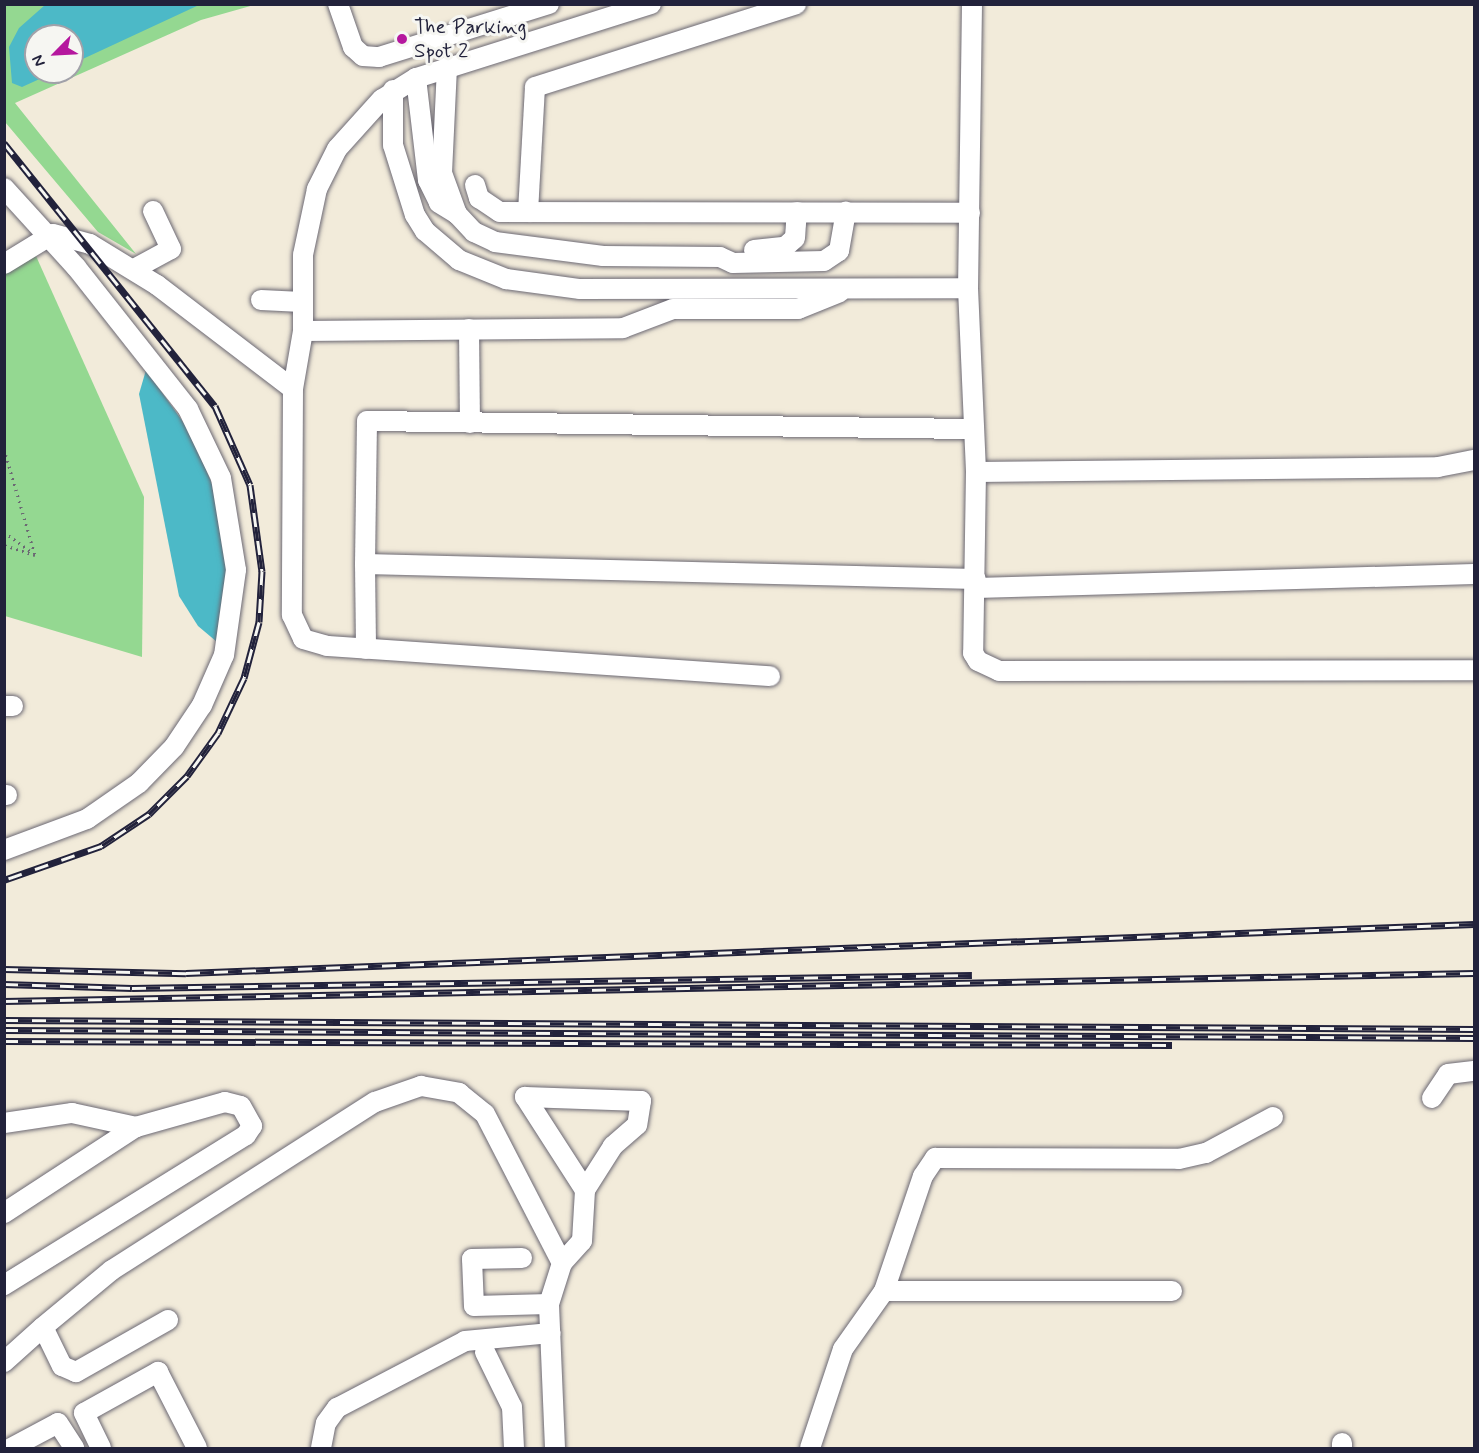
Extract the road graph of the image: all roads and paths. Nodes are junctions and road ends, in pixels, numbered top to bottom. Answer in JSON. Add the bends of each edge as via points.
{"nodes":[{"id":1,"x":338,"y":4,"type":"edge"},
{"id":2,"x":549,"y":4,"type":"edge"},
{"id":3,"x":651,"y":4,"type":"edge"},
{"id":4,"x":796,"y":4,"type":"edge"},
{"id":5,"x":972,"y":4,"type":"edge"},
{"id":6,"x":447,"y":67,"type":"junction"},
{"id":7,"x":416,"y":78,"type":"junction"},
{"id":8,"x":393,"y":90,"type":"junction"},
{"id":9,"x":475,"y":184,"type":"dead end"},
{"id":10,"x":4,"y":188,"type":"edge"},
{"id":11,"x":153,"y":211,"type":"dead end"},
{"id":12,"x":797,"y":212,"type":"junction"},
{"id":13,"x":846,"y":212,"type":"junction"},
{"id":14,"x":528,"y":213,"type":"junction"},
{"id":15,"x":970,"y":213,"type":"junction"},
{"id":16,"x":458,"y":214,"type":"junction"},
{"id":17,"x":39,"y":241,"type":"junction"},
{"id":18,"x":720,"y":257,"type":"junction"},
{"id":19,"x":4,"y":264,"type":"edge"},
{"id":20,"x":134,"y":269,"type":"junction"},
{"id":21,"x":849,"y":288,"type":"junction"},
{"id":22,"x":968,"y":288,"type":"junction"},
{"id":23,"x":261,"y":300,"type":"dead end"},
{"id":24,"x":302,"y":302,"type":"junction"},
{"id":25,"x":468,"y":329,"type":"junction"},
{"id":26,"x":303,"y":331,"type":"junction"},
{"id":27,"x":293,"y":389,"type":"junction"},
{"id":28,"x":470,"y":423,"type":"junction"},
{"id":29,"x":971,"y":429,"type":"junction"},
{"id":30,"x":4,"y":449,"type":"edge"},
{"id":31,"x":1474,"y":460,"type":"edge"},
{"id":32,"x":976,"y":472,"type":"junction"},
{"id":33,"x":4,"y":532,"type":"edge"},
{"id":34,"x":4,"y":545,"type":"edge"},
{"id":35,"x":35,"y":555,"type":"junction"},
{"id":36,"x":365,"y":564,"type":"junction"},
{"id":37,"x":1474,"y":574,"type":"edge"},
{"id":38,"x":976,"y":583,"type":"junction"},
{"id":39,"x":366,"y":649,"type":"junction"},
{"id":40,"x":1474,"y":670,"type":"edge"},
{"id":41,"x":770,"y":676,"type":"dead end"},
{"id":42,"x":4,"y":850,"type":"edge"},
{"id":43,"x":1474,"y":1071,"type":"edge"},
{"id":44,"x":1432,"y":1098,"type":"dead end"},
{"id":45,"x":1273,"y":1117,"type":"dead end"},
{"id":46,"x":4,"y":1123,"type":"edge"},
{"id":47,"x":136,"y":1127,"type":"junction"},
{"id":48,"x":585,"y":1190,"type":"junction"},
{"id":49,"x":4,"y":1213,"type":"edge"},
{"id":50,"x":522,"y":1258,"type":"dead end"},
{"id":51,"x":562,"y":1263,"type":"junction"},
{"id":52,"x":4,"y":1285,"type":"edge"},
{"id":53,"x":1172,"y":1291,"type":"dead end"},
{"id":54,"x":884,"y":1292,"type":"junction"},
{"id":55,"x":549,"y":1304,"type":"junction"},
{"id":56,"x":168,"y":1320,"type":"dead end"},
{"id":57,"x":43,"y":1327,"type":"junction"},
{"id":58,"x":551,"y":1334,"type":"junction"},
{"id":59,"x":485,"y":1352,"type":"dead end"},
{"id":60,"x":4,"y":1362,"type":"edge"},
{"id":61,"x":11,"y":1449,"type":"edge"},
{"id":62,"x":74,"y":1449,"type":"edge"},
{"id":63,"x":101,"y":1449,"type":"edge"},
{"id":64,"x":197,"y":1449,"type":"edge"},
{"id":65,"x":321,"y":1449,"type":"edge"},
{"id":66,"x":514,"y":1449,"type":"edge"},
{"id":67,"x":555,"y":1449,"type":"edge"},
{"id":68,"x":810,"y":1449,"type":"edge"}],
"edges":[{"from":1,"to":2,"type":"street","via":[[353,47],[363,56],[379,57]]},
{"from":3,"to":6,"type":"street"},
{"from":4,"to":14,"type":"street","via":[[535,87],[530,101]]},
{"from":5,"to":15,"type":"street"},
{"from":6,"to":7,"type":"street"},
{"from":6,"to":16,"type":"street","via":[[440,160]]},
{"from":7,"to":8,"type":"street"},
{"from":7,"to":16,"type":"street","via":[[429,180],[439,203]]},
{"from":8,"to":21,"type":"street","via":[[393,145],[406,196],[425,231],[459,260],[506,279],[580,289]]},
{"from":8,"to":24,"type":"street","via":[[351,131],[317,189],[305,232]]},
{"from":9,"to":14,"type":"street","via":[[490,209]]},
{"from":10,"to":17,"type":"street"},
{"from":11,"to":20,"type":"street","via":[[171,249]]},
{"from":12,"to":13,"type":"street"},
{"from":12,"to":14,"type":"street"},
{"from":12,"to":18,"type":"street","via":[[795,238],[785,247],[732,250]]},
{"from":13,"to":15,"type":"street"},
{"from":13,"to":18,"type":"street","via":[[839,250],[824,261],[733,263]]},
{"from":15,"to":22,"type":"street"},
{"from":16,"to":18,"type":"street","via":[[474,232],[532,251]]},
{"from":17,"to":19,"type":"street"},
{"from":17,"to":20,"type":"street","via":[[80,239]]},
{"from":17,"to":42,"type":"street","via":[[170,382],[203,437],[232,524],[235,602],[227,643],[208,693],[162,761],[87,819]]},
{"from":20,"to":27,"type":"street"},
{"from":21,"to":22,"type":"street"},
{"from":21,"to":25,"type":"street","via":[[798,309],[673,309],[623,328]]},
{"from":22,"to":29,"type":"street"},
{"from":23,"to":24,"type":"street"},
{"from":24,"to":26,"type":"street"},
{"from":25,"to":26,"type":"street"},
{"from":25,"to":28,"type":"street"},
{"from":26,"to":27,"type":"street"},
{"from":27,"to":39,"type":"street","via":[[292,615],[303,639]]},
{"from":28,"to":29,"type":"street"},
{"from":28,"to":36,"type":"street","via":[[367,421]]},
{"from":29,"to":32,"type":"street"},
{"from":30,"to":35,"type":"path"},
{"from":31,"to":32,"type":"street","via":[[1426,468]]},
{"from":32,"to":38,"type":"street"},
{"from":33,"to":35,"type":"path"},
{"from":34,"to":35,"type":"path"},
{"from":36,"to":38,"type":"street"},
{"from":36,"to":39,"type":"street"},
{"from":37,"to":38,"type":"street"},
{"from":38,"to":40,"type":"street","via":[[973,653],[986,667],[999,671]]},
{"from":39,"to":41,"type":"street"},
{"from":43,"to":44,"type":"street","via":[[1448,1074]]},
{"from":45,"to":54,"type":"street","via":[[1206,1153],[1179,1159],[935,1158],[923,1176]]},
{"from":46,"to":47,"type":"street","via":[[72,1113]]},
{"from":47,"to":49,"type":"street"},
{"from":47,"to":52,"type":"street","via":[[225,1102],[241,1106],[252,1126],[246,1135]]},
{"from":48,"to":48,"type":"street","via":[[555,1144],[525,1097],[641,1101],[637,1125],[613,1146]]},
{"from":48,"to":51,"type":"street","via":[[582,1241]]},
{"from":50,"to":55,"type":"street","via":[[472,1259],[474,1306]]},
{"from":51,"to":55,"type":"street"},
{"from":51,"to":57,"type":"street","via":[[484,1114],[459,1093],[421,1086],[375,1102],[122,1264]]},
{"from":53,"to":54,"type":"street"},
{"from":54,"to":68,"type":"street","via":[[843,1349]]},
{"from":55,"to":58,"type":"street"},
{"from":56,"to":57,"type":"street","via":[[76,1372],[62,1366]]},
{"from":57,"to":60,"type":"street"},
{"from":58,"to":65,"type":"street","via":[[465,1341],[337,1408],[326,1423]]},
{"from":58,"to":67,"type":"street"},
{"from":59,"to":66,"type":"street","via":[[512,1407]]},
{"from":61,"to":62,"type":"street","via":[[58,1423]]},
{"from":63,"to":64,"type":"street","via":[[84,1413],[158,1372]]}]}
